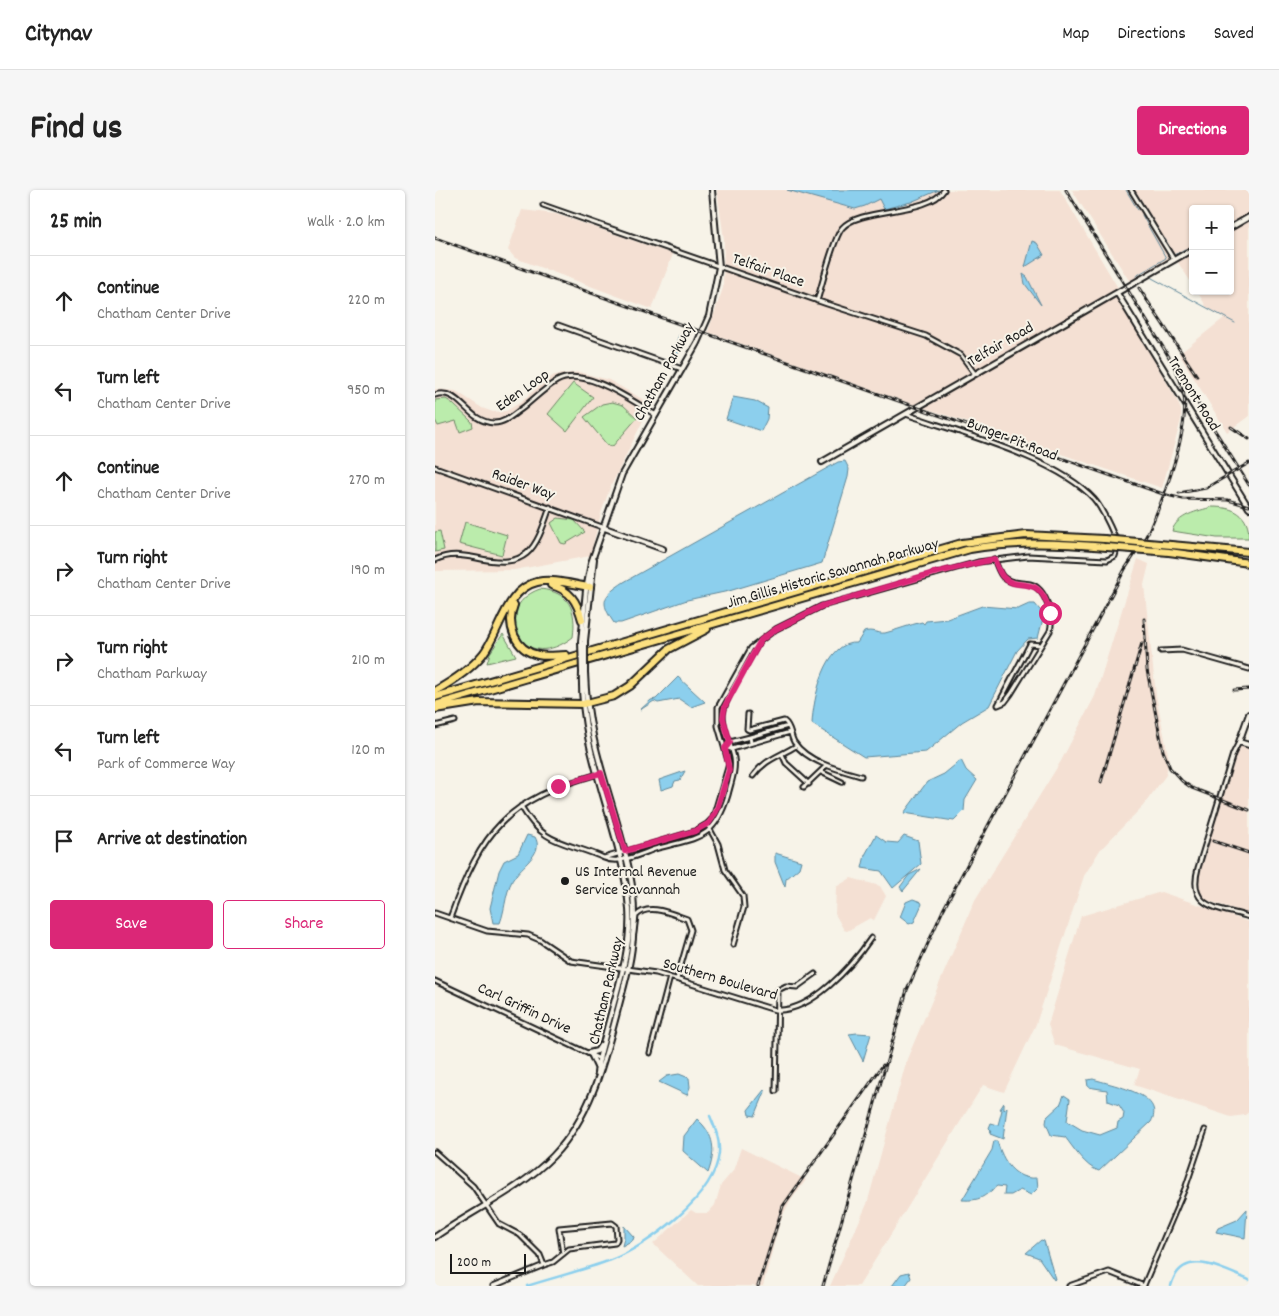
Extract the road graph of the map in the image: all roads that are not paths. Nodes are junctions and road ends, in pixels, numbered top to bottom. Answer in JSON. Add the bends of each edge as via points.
{"nodes":[{"id":1,"x":712,"y":190,"type":"edge"},
{"id":2,"x":944,"y":190,"type":"edge"},
{"id":3,"x":1131,"y":190,"type":"edge"},
{"id":4,"x":543,"y":205,"type":"dead end"},
{"id":5,"x":1249,"y":217,"type":"edge"},
{"id":6,"x":1234,"y":226,"type":"edge"},
{"id":7,"x":1189,"y":252,"type":"edge"},
{"id":8,"x":1174,"y":260,"type":"junction"},
{"id":9,"x":719,"y":267,"type":"junction"},
{"id":10,"x":1117,"y":294,"type":"junction"},
{"id":11,"x":817,"y":301,"type":"junction"},
{"id":12,"x":558,"y":325,"type":"dead end"},
{"id":13,"x":682,"y":369,"type":"junction"},
{"id":14,"x":975,"y":374,"type":"junction"},
{"id":15,"x":435,"y":395,"type":"edge"},
{"id":16,"x":906,"y":414,"type":"junction"},
{"id":17,"x":656,"y":415,"type":"junction"},
{"id":18,"x":822,"y":462,"type":"dead end"},
{"id":19,"x":435,"y":467,"type":"edge"},
{"id":20,"x":550,"y":507,"type":"junction"},
{"id":21,"x":1249,"y":508,"type":"edge"},
{"id":22,"x":602,"y":527,"type":"junction"},
{"id":23,"x":663,"y":549,"type":"dead end"},
{"id":24,"x":1249,"y":552,"type":"edge"},
{"id":25,"x":994,"y":559,"type":"junction"},
{"id":26,"x":435,"y":560,"type":"edge"},
{"id":27,"x":1249,"y":563,"type":"edge"},
{"id":28,"x":551,"y":585,"type":"junction"},
{"id":29,"x":588,"y":589,"type":"junction"},
{"id":30,"x":734,"y":618,"type":"junction"},
{"id":31,"x":582,"y":620,"type":"junction"},
{"id":32,"x":761,"y":640,"type":"junction"},
{"id":33,"x":583,"y":642,"type":"junction"},
{"id":34,"x":1041,"y":645,"type":"junction"},
{"id":35,"x":1161,"y":651,"type":"dead end"},
{"id":36,"x":577,"y":654,"type":"junction"},
{"id":37,"x":1249,"y":669,"type":"edge"},
{"id":38,"x":435,"y":691,"type":"edge"},
{"id":39,"x":435,"y":696,"type":"edge"},
{"id":40,"x":435,"y":704,"type":"edge"},
{"id":41,"x":585,"y":704,"type":"junction"},
{"id":42,"x":435,"y":709,"type":"edge"},
{"id":43,"x":749,"y":714,"type":"dead end"},
{"id":44,"x":1249,"y":714,"type":"edge"},
{"id":45,"x":455,"y":721,"type":"dead end"},
{"id":46,"x":435,"y":726,"type":"edge"},
{"id":47,"x":789,"y":726,"type":"junction"},
{"id":48,"x":790,"y":732,"type":"junction"},
{"id":49,"x":750,"y":737,"type":"junction"},
{"id":50,"x":730,"y":742,"type":"junction"},
{"id":51,"x":1239,"y":742,"type":"junction"},
{"id":52,"x":751,"y":743,"type":"junction"},
{"id":53,"x":797,"y":746,"type":"junction"},
{"id":54,"x":1249,"y":746,"type":"edge"},
{"id":55,"x":725,"y":748,"type":"junction"},
{"id":56,"x":732,"y":749,"type":"junction"},
{"id":57,"x":782,"y":754,"type":"junction"},
{"id":58,"x":825,"y":767,"type":"junction"},
{"id":59,"x":821,"y":772,"type":"junction"},
{"id":60,"x":599,"y":773,"type":"junction"},
{"id":61,"x":753,"y":776,"type":"dead end"},
{"id":62,"x":861,"y":776,"type":"dead end"},
{"id":63,"x":842,"y":782,"type":"dead end"},
{"id":64,"x":809,"y":784,"type":"junction"},
{"id":65,"x":804,"y":787,"type":"dead end"},
{"id":66,"x":521,"y":806,"type":"junction"},
{"id":67,"x":707,"y":824,"type":"junction"},
{"id":68,"x":712,"y":830,"type":"junction"},
{"id":69,"x":625,"y":851,"type":"junction"},
{"id":70,"x":619,"y":852,"type":"junction"},
{"id":71,"x":604,"y":858,"type":"junction"},
{"id":72,"x":626,"y":858,"type":"junction"},
{"id":73,"x":621,"y":859,"type":"junction"},
{"id":74,"x":634,"y":905,"type":"junction"},
{"id":75,"x":642,"y":912,"type":"junction"},
{"id":76,"x":435,"y":913,"type":"edge"},
{"id":77,"x":450,"y":918,"type":"junction"},
{"id":78,"x":1249,"y":918,"type":"edge"},
{"id":79,"x":871,"y":938,"type":"dead end"},
{"id":80,"x":633,"y":940,"type":"junction"},
{"id":81,"x":733,"y":945,"type":"dead end"},
{"id":82,"x":623,"y":968,"type":"junction"},
{"id":83,"x":628,"y":968,"type":"junction"},
{"id":84,"x":815,"y":974,"type":"dead end"},
{"id":85,"x":670,"y":978,"type":"junction"},
{"id":86,"x":677,"y":980,"type":"junction"},
{"id":87,"x":435,"y":981,"type":"edge"},
{"id":88,"x":777,"y":1010,"type":"junction"},
{"id":89,"x":605,"y":1037,"type":"junction"},
{"id":90,"x":590,"y":1053,"type":"junction"},
{"id":91,"x":650,"y":1053,"type":"dead end"},
{"id":92,"x":601,"y":1060,"type":"junction"},
{"id":93,"x":597,"y":1068,"type":"junction"},
{"id":94,"x":597,"y":1076,"type":"junction"},
{"id":95,"x":776,"y":1091,"type":"dead end"},
{"id":96,"x":1205,"y":1130,"type":"dead end"},
{"id":97,"x":435,"y":1152,"type":"edge"},
{"id":98,"x":487,"y":1203,"type":"junction"},
{"id":99,"x":435,"y":1237,"type":"edge"},
{"id":100,"x":563,"y":1254,"type":"junction"},
{"id":101,"x":544,"y":1265,"type":"junction"},
{"id":102,"x":493,"y":1286,"type":"edge"},
{"id":103,"x":1069,"y":1286,"type":"edge"},
{"id":104,"x":1144,"y":1286,"type":"edge"}],
"edges":[{"from":1,"to":9,"type":"main road","name":"Chatham Parkway"},
{"from":2,"to":11,"type":"street","via":[[941,196],[891,213],[860,218],[842,229]]},
{"from":3,"to":8,"type":"street"},
{"from":4,"to":9,"type":"street","name":"Telfair Place"},
{"from":5,"to":6,"type":"main road"},
{"from":7,"to":8,"type":"main road","name":"Telfair Road"},
{"from":8,"to":10,"type":"main road","name":"Telfair Road"},
{"from":9,"to":11,"type":"street","name":"Telfair Place"},
{"from":9,"to":13,"type":"main road","name":"Chatham Parkway","via":[[709,316]]},
{"from":10,"to":14,"type":"main road","name":"Telfair Road"},
{"from":10,"to":21,"type":"main road","name":"Tremont Road"},
{"from":11,"to":14,"type":"street","name":"Telfair Place","via":[[926,336],[961,355]]},
{"from":12,"to":13,"type":"street"},
{"from":13,"to":17,"type":"main road","name":"Chatham Parkway"},
{"from":14,"to":16,"type":"main road","name":"Telfair Road"},
{"from":15,"to":17,"type":"street","name":"Eden Loop","via":[[453,396],[476,419],[496,423],[511,417],[557,381],[567,377],[584,378],[621,394]]},
{"from":16,"to":18,"type":"main road","name":"Telfair Road"},
{"from":16,"to":25,"type":"street","name":"Bunger Pit Road","via":[[1036,460],[1062,474],[1094,499],[1113,532],[1117,549],[1115,556],[1107,560],[1043,556]]},
{"from":17,"to":22,"type":"main road","name":"Chatham Parkway","via":[[622,474]]},
{"from":19,"to":20,"type":"street","name":"Raider Way"},
{"from":20,"to":22,"type":"street","name":"Raider Way"},
{"from":20,"to":26,"type":"street","via":[[541,534],[531,550],[510,562],[498,563],[458,554]]},
{"from":22,"to":23,"type":"main road"},
{"from":22,"to":29,"type":"main road","name":"Chatham Parkway"},
{"from":24,"to":36,"type":"highway","name":"Jim Gillis Historic Savannah Parkway","bridge":true,"via":[[1026,535],[962,543]]},
{"from":25,"to":32,"type":"street","via":[[822,606]]},
{"from":25,"to":34,"type":"street","via":[[1003,577],[1031,584],[1042,594],[1052,624]]},
{"from":27,"to":30,"type":"highway","name":"Jim Gillis Historic Savannah Parkway","bridge":true,"via":[[1169,552],[1032,542],[970,549]]},
{"from":28,"to":29,"type":"highway"},
{"from":28,"to":31,"type":"highway","via":[[573,597]]},
{"from":28,"to":36,"type":"highway","via":[[529,589],[517,599],[511,613],[512,631],[518,642],[530,652],[544,656]]},
{"from":29,"to":31,"type":"main road","name":"Chatham Parkway"},
{"from":29,"to":33,"type":"main road","name":"Chatham Parkway"},
{"from":29,"to":38,"type":"highway","via":[[548,581],[526,587],[515,596],[483,653],[461,676]]},
{"from":30,"to":40,"type":"highway","name":"Jim Gillis Historic Savannah Parkway"},
{"from":30,"to":41,"type":"highway","via":[[680,642],[624,691]]},
{"from":31,"to":33,"type":"main road","name":"Chatham Parkway"},
{"from":32,"to":50,"type":"street","via":[[725,706],[723,718]]},
{"from":32,"to":55,"type":"street","via":[[744,658],[718,707]]},
{"from":33,"to":41,"type":"main road","name":"Chatham Parkway","bridge":true},
{"from":34,"to":34,"type":"street","via":[[1005,702],[998,705],[1030,644]]},
{"from":35,"to":37,"type":"street","via":[[1181,650]]},
{"from":36,"to":39,"type":"highway","name":"Jim Gillis Historic Savannah Parkway"},
{"from":41,"to":42,"type":"highway","via":[[479,702]]},
{"from":41,"to":60,"type":"main road","name":"Chatham Parkway"},
{"from":43,"to":47,"type":"street","via":[[749,730],[785,721]]},
{"from":44,"to":51,"type":"main road"},
{"from":45,"to":46,"type":"street"},
{"from":47,"to":48,"type":"street"},
{"from":47,"to":49,"type":"street"},
{"from":48,"to":52,"type":"street"},
{"from":48,"to":53,"type":"street"},
{"from":49,"to":50,"type":"street"},
{"from":49,"to":52,"type":"street"},
{"from":50,"to":55,"type":"street"},
{"from":50,"to":56,"type":"street"},
{"from":51,"to":54,"type":"main road"},
{"from":51,"to":78,"type":"street","via":[[1197,868],[1194,886],[1203,902]]},
{"from":52,"to":56,"type":"street"},
{"from":53,"to":57,"type":"street"},
{"from":53,"to":58,"type":"street"},
{"from":55,"to":56,"type":"street"},
{"from":55,"to":67,"type":"street","via":[[729,770],[716,812]]},
{"from":56,"to":68,"type":"street","via":[[735,763],[732,780],[721,815]]},
{"from":57,"to":61,"type":"street","via":[[765,762]]},
{"from":57,"to":64,"type":"street"},
{"from":58,"to":59,"type":"street"},
{"from":58,"to":62,"type":"street"},
{"from":59,"to":63,"type":"street"},
{"from":59,"to":64,"type":"street"},
{"from":60,"to":66,"type":"street","via":[[558,786]]},
{"from":60,"to":69,"type":"main road","name":"Chatham Parkway"},
{"from":60,"to":70,"type":"main road","name":"Chatham Parkway"},
{"from":64,"to":65,"type":"street"},
{"from":66,"to":71,"type":"street","via":[[541,833],[559,843]]},
{"from":66,"to":77,"type":"street","via":[[496,828],[477,853]]},
{"from":67,"to":68,"type":"street"},
{"from":67,"to":69,"type":"street","via":[[695,831]]},
{"from":68,"to":72,"type":"street"},
{"from":68,"to":81,"type":"street","via":[[721,861],[743,896]]},
{"from":69,"to":70,"type":"street"},
{"from":69,"to":72,"type":"main road","name":"Chatham Parkway"},
{"from":70,"to":71,"type":"street"},
{"from":70,"to":73,"type":"main road","name":"Chatham Parkway"},
{"from":71,"to":73,"type":"street","via":[[611,861]]},
{"from":72,"to":73,"type":"street"},
{"from":72,"to":74,"type":"main road","name":"Chatham Parkway"},
{"from":73,"to":82,"type":"main road","name":"Chatham Parkway","via":[[629,912]]},
{"from":74,"to":75,"type":"street"},
{"from":74,"to":80,"type":"main road","name":"Chatham Parkway"},
{"from":75,"to":80,"type":"street","via":[[636,916]]},
{"from":75,"to":86,"type":"street","via":[[663,911],[687,919],[691,924]]},
{"from":76,"to":77,"type":"street","name":"Southern Boulevard"},
{"from":77,"to":82,"type":"street","name":"Southern Boulevard","via":[[487,931],[540,940],[571,961]]},
{"from":79,"to":88,"type":"street","name":"Southern Boulevard","via":[[856,961],[836,980],[799,1007]]},
{"from":80,"to":83,"type":"main road","name":"Chatham Parkway"},
{"from":82,"to":83,"type":"street","name":"Southern Boulevard"},
{"from":82,"to":89,"type":"main road","name":"Chatham Parkway"},
{"from":83,"to":85,"type":"street","name":"Southern Boulevard"},
{"from":83,"to":92,"type":"main road","name":"Chatham Parkway"},
{"from":84,"to":88,"type":"street","via":[[797,987],[780,988]]},
{"from":85,"to":86,"type":"street","name":"Southern Boulevard"},
{"from":85,"to":91,"type":"street"},
{"from":86,"to":88,"type":"street","name":"Southern Boulevard"},
{"from":87,"to":90,"type":"street","name":"Carl Griffin Drive"},
{"from":88,"to":95,"type":"street"},
{"from":89,"to":90,"type":"main road","via":[[599,1048]]},
{"from":89,"to":92,"type":"main road","name":"Chatham Parkway"},
{"from":90,"to":92,"type":"street","name":"Carl Griffin Drive"},
{"from":90,"to":93,"type":"main road"},
{"from":92,"to":93,"type":"main road","name":"Chatham Parkway"},
{"from":92,"to":94,"type":"main road","name":"Chatham Parkway"},
{"from":93,"to":94,"type":"main road","name":"Chatham Parkway"},
{"from":94,"to":98,"type":"main road","name":"Chatham Parkway","via":[[587,1106],[564,1144],[535,1172]]},
{"from":96,"to":104,"type":"street","via":[[1186,1186]]},
{"from":97,"to":98,"type":"street"},
{"from":98,"to":99,"type":"main road","name":"Chatham Parkway"},
{"from":98,"to":101,"type":"street","via":[[499,1224],[520,1235],[540,1255]]},
{"from":100,"to":100,"type":"street","via":[[569,1249],[615,1243],[616,1226],[612,1223],[559,1228]]},
{"from":100,"to":101,"type":"street"},
{"from":101,"to":102,"type":"street"},
{"from":103,"to":104,"type":"street","via":[[1109,1272]]}]}
